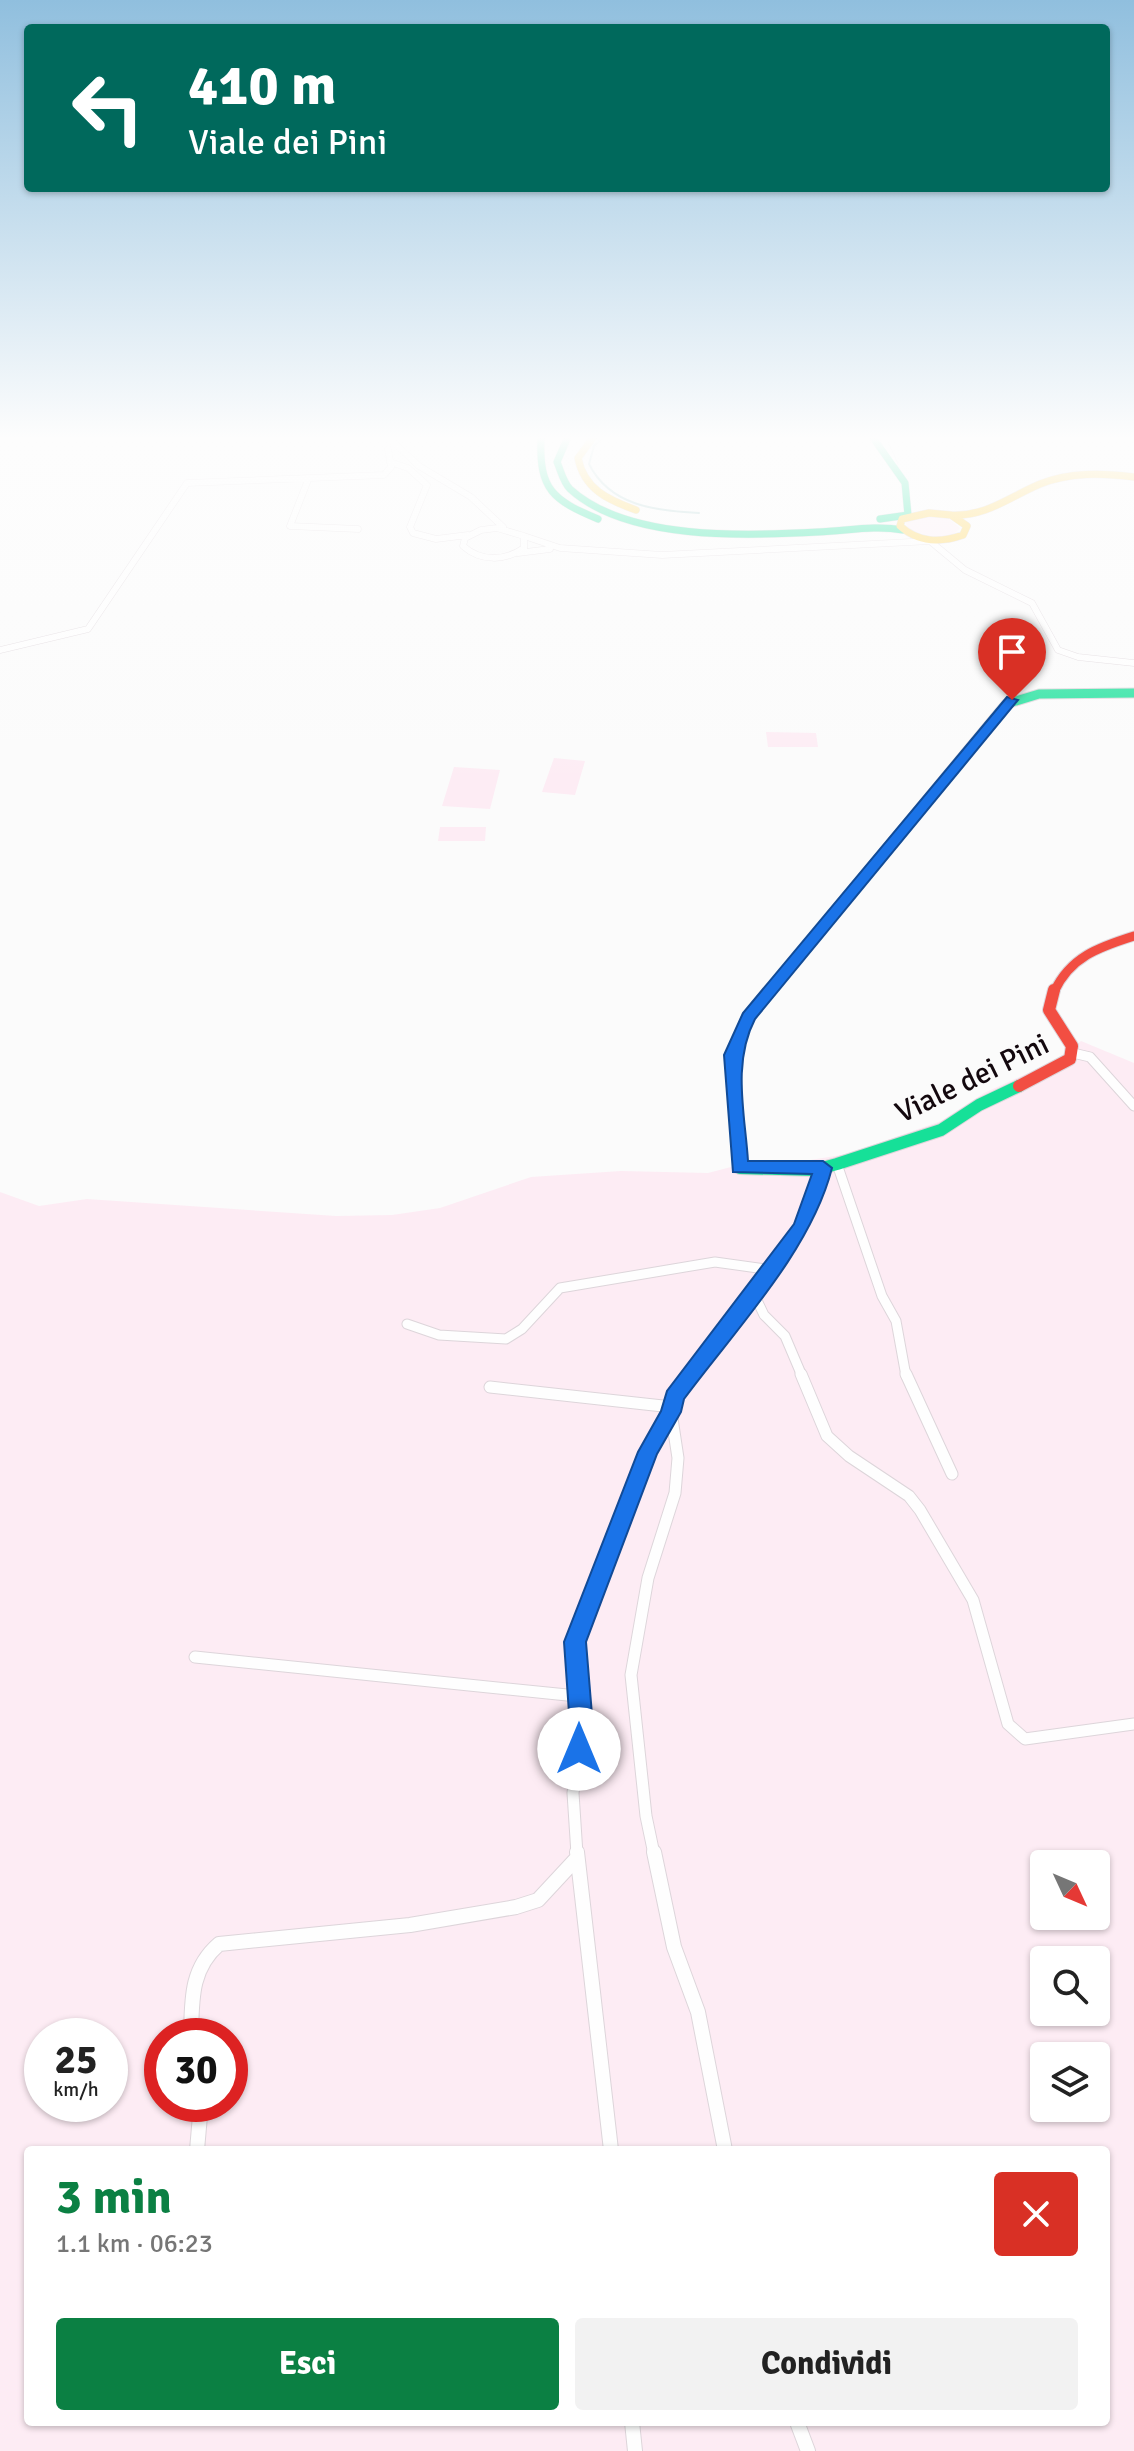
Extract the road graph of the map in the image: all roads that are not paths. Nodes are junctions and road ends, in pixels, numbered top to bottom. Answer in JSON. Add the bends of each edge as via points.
{"nodes":[{"id":1,"x":139,"y":553,"type":"edge"},
{"id":2,"x":477,"y":553,"type":"edge"},
{"id":3,"x":519,"y":553,"type":"edge"},
{"id":4,"x":638,"y":553,"type":"edge"},
{"id":5,"x":701,"y":553,"type":"edge"},
{"id":6,"x":954,"y":553,"type":"edge"},
{"id":7,"x":514,"y":554,"type":"joint"},
{"id":8,"x":0,"y":650,"type":"edge"},
{"id":9,"x":1134,"y":663,"type":"edge"},
{"id":10,"x":1134,"y":693,"type":"edge"},
{"id":11,"x":1134,"y":936,"type":"edge"},
{"id":12,"x":1073,"y":1053,"type":"junction"},
{"id":13,"x":1134,"y":1106,"type":"edge"},
{"id":14,"x":837,"y":1164,"type":"junction"},
{"id":15,"x":823,"y":1168,"type":"junction"},
{"id":16,"x":772,"y":1270,"type":"junction"},
{"id":17,"x":754,"y":1294,"type":"junction"},
{"id":18,"x":407,"y":1324,"type":"dead end"},
{"id":19,"x":490,"y":1387,"type":"dead end"},
{"id":20,"x":672,"y":1410,"type":"junction"},
{"id":21,"x":952,"y":1474,"type":"dead end"},
{"id":22,"x":195,"y":1657,"type":"dead end"},
{"id":23,"x":577,"y":1696,"type":"junction"},
{"id":24,"x":1134,"y":1724,"type":"edge"},
{"id":25,"x":577,"y":1858,"type":"junction"},
{"id":26,"x":192,"y":2018,"type":"edge"},
{"id":27,"x":199,"y":2122,"type":"edge"},
{"id":28,"x":197,"y":2146,"type":"edge"},
{"id":29,"x":611,"y":2146,"type":"edge"},
{"id":30,"x":724,"y":2146,"type":"edge"},
{"id":31,"x":632,"y":2426,"type":"edge"},
{"id":32,"x":799,"y":2426,"type":"edge"},
{"id":33,"x":635,"y":2451,"type":"edge"},
{"id":34,"x":808,"y":2451,"type":"edge"}],
"edges":[{"from":1,"to":8,"type":"street","via":[[88,629]]},
{"from":2,"to":7,"type":"street","via":[[490,558]]},
{"from":3,"to":7,"type":"street"},
{"from":4,"to":5,"type":"street"},
{"from":6,"to":9,"type":"street","via":[[965,570],[1032,603],[1058,649]]},
{"from":10,"to":15,"type":"main road","name":"Viale dei Pini","via":[[1039,694],[1006,704],[748,1017],[732,1055],[740,1168]]},
{"from":11,"to":12,"type":"main road","name":"Viale dei Pini","via":[[1084,951],[1054,992],[1049,1010]]},
{"from":12,"to":13,"type":"street","via":[[1090,1057]]},
{"from":12,"to":14,"type":"main road","name":"Viale dei Pini","via":[[1063,1065],[979,1105],[941,1130]]},
{"from":14,"to":15,"type":"main road","name":"Viale dei Pini"},
{"from":14,"to":21,"type":"street","via":[[882,1296],[896,1321],[907,1381]]},
{"from":15,"to":16,"type":"street","via":[[801,1228]]},
{"from":16,"to":17,"type":"street"},
{"from":16,"to":18,"type":"street","via":[[715,1262],[560,1288],[506,1339],[439,1335]]},
{"from":17,"to":20,"type":"street","via":[[674,1397]]},
{"from":17,"to":24,"type":"street","via":[[764,1315],[785,1336],[821,1429],[914,1502],[973,1600],[1008,1724],[1025,1739]]},
{"from":19,"to":20,"type":"street"},
{"from":20,"to":23,"type":"street","via":[[648,1452],[589,1597],[575,1642]]},
{"from":20,"to":30,"type":"street","via":[[678,1458],[675,1493],[648,1578],[631,1675],[651,1844],[674,1947],[698,2012]]},
{"from":22,"to":23,"type":"street"},
{"from":23,"to":25,"type":"street","via":[[582,1727],[573,1793]]},
{"from":25,"to":26,"type":"street","via":[[538,1900],[516,1907],[410,1925],[219,1944],[195,1970]]},
{"from":25,"to":29,"type":"street"},
{"from":27,"to":28,"type":"street"},
{"from":31,"to":33,"type":"street"},
{"from":32,"to":34,"type":"street"}]}
